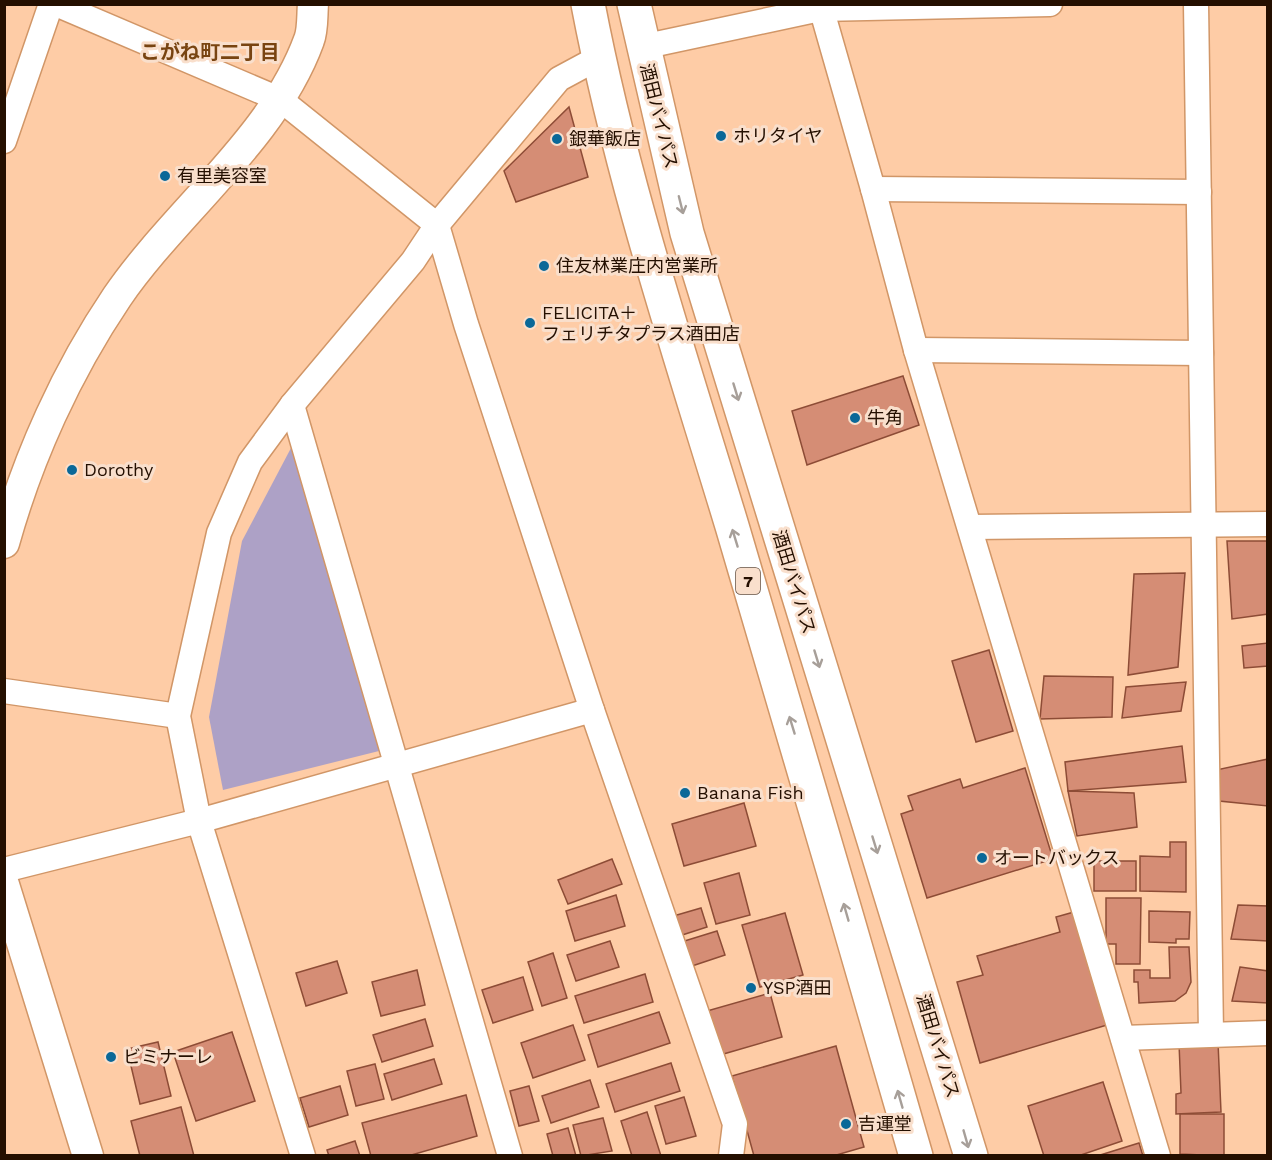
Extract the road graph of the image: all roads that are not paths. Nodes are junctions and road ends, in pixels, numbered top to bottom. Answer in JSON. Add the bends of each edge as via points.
{"nodes":[{"id":1,"x":51,"y":4,"type":"edge"},
{"id":2,"x":56,"y":4,"type":"edge"},
{"id":3,"x":313,"y":4,"type":"edge"},
{"id":4,"x":588,"y":4,"type":"edge"},
{"id":5,"x":634,"y":4,"type":"edge"},
{"id":6,"x":1050,"y":4,"type":"edge"},
{"id":7,"x":1196,"y":4,"type":"edge"},
{"id":8,"x":820,"y":7,"type":"edge"},
{"id":9,"x":642,"y":47,"type":"junction"},
{"id":10,"x":598,"y":58,"type":"junction"},
{"id":11,"x":281,"y":100,"type":"junction"},
{"id":12,"x":4,"y":141,"type":"edge"},
{"id":13,"x":873,"y":189,"type":"junction"},
{"id":14,"x":1199,"y":192,"type":"junction"},
{"id":15,"x":437,"y":225,"type":"junction"},
{"id":16,"x":916,"y":351,"type":"junction"},
{"id":17,"x":1201,"y":353,"type":"junction"},
{"id":18,"x":292,"y":405,"type":"junction"},
{"id":19,"x":1268,"y":524,"type":"edge"},
{"id":20,"x":1204,"y":525,"type":"junction"},
{"id":21,"x":971,"y":527,"type":"junction"},
{"id":22,"x":4,"y":543,"type":"edge"},
{"id":23,"x":4,"y":691,"type":"edge"},
{"id":24,"x":592,"y":711,"type":"junction"},
{"id":25,"x":178,"y":716,"type":"junction"},
{"id":26,"x":396,"y":766,"type":"junction"},
{"id":27,"x":199,"y":821,"type":"junction"},
{"id":28,"x":4,"y":870,"type":"edge"},
{"id":29,"x":4,"y":885,"type":"edge"},
{"id":30,"x":1268,"y":1033,"type":"edge"},
{"id":31,"x":1211,"y":1035,"type":"junction"},
{"id":32,"x":1123,"y":1038,"type":"junction"},
{"id":33,"x":88,"y":1155,"type":"edge"},
{"id":34,"x":303,"y":1155,"type":"edge"},
{"id":35,"x":510,"y":1155,"type":"edge"},
{"id":36,"x":731,"y":1155,"type":"edge"},
{"id":37,"x":916,"y":1155,"type":"edge"},
{"id":38,"x":970,"y":1155,"type":"edge"},
{"id":39,"x":1158,"y":1155,"type":"edge"}],
"edges":[{"from":1,"to":12,"type":"street"},
{"from":2,"to":11,"type":"street"},
{"from":3,"to":11,"type":"street","via":[[310,39]]},
{"from":4,"to":10,"type":"highway","number":"7"},
{"from":5,"to":9,"type":"highway","name":"酒田バイパス"},
{"from":6,"to":8,"type":"street"},
{"from":7,"to":14,"type":"street"},
{"from":8,"to":9,"type":"street"},
{"from":8,"to":13,"type":"street"},
{"from":9,"to":38,"type":"highway","name":"酒田バイパス","one_way":true,"via":[[687,233]]},
{"from":10,"to":15,"type":"street","via":[[559,79]]},
{"from":37,"to":10,"type":"highway","number":"7","one_way":true,"via":[[795,736],[646,244]]},
{"from":11,"to":15,"type":"street"},
{"from":11,"to":22,"type":"street","via":[[118,296],[56,403],[19,488]]},
{"from":13,"to":14,"type":"street"},
{"from":13,"to":16,"type":"street"},
{"from":14,"to":17,"type":"street"},
{"from":15,"to":18,"type":"street","via":[[413,261]]},
{"from":15,"to":24,"type":"street"},
{"from":16,"to":17,"type":"street"},
{"from":16,"to":21,"type":"street"},
{"from":17,"to":20,"type":"street"},
{"from":18,"to":25,"type":"street","via":[[250,462],[219,533]]},
{"from":18,"to":26,"type":"street"},
{"from":19,"to":20,"type":"street"},
{"from":20,"to":21,"type":"street"},
{"from":20,"to":31,"type":"street"},
{"from":21,"to":32,"type":"street"},
{"from":23,"to":25,"type":"street"},
{"from":24,"to":26,"type":"street"},
{"from":24,"to":36,"type":"street","via":[[735,1124]]},
{"from":25,"to":27,"type":"street"},
{"from":26,"to":27,"type":"street"},
{"from":26,"to":35,"type":"street"},
{"from":27,"to":28,"type":"street"},
{"from":27,"to":34,"type":"street"},
{"from":29,"to":33,"type":"street"},
{"from":30,"to":31,"type":"street"},
{"from":31,"to":32,"type":"street"},
{"from":32,"to":39,"type":"street"}]}
